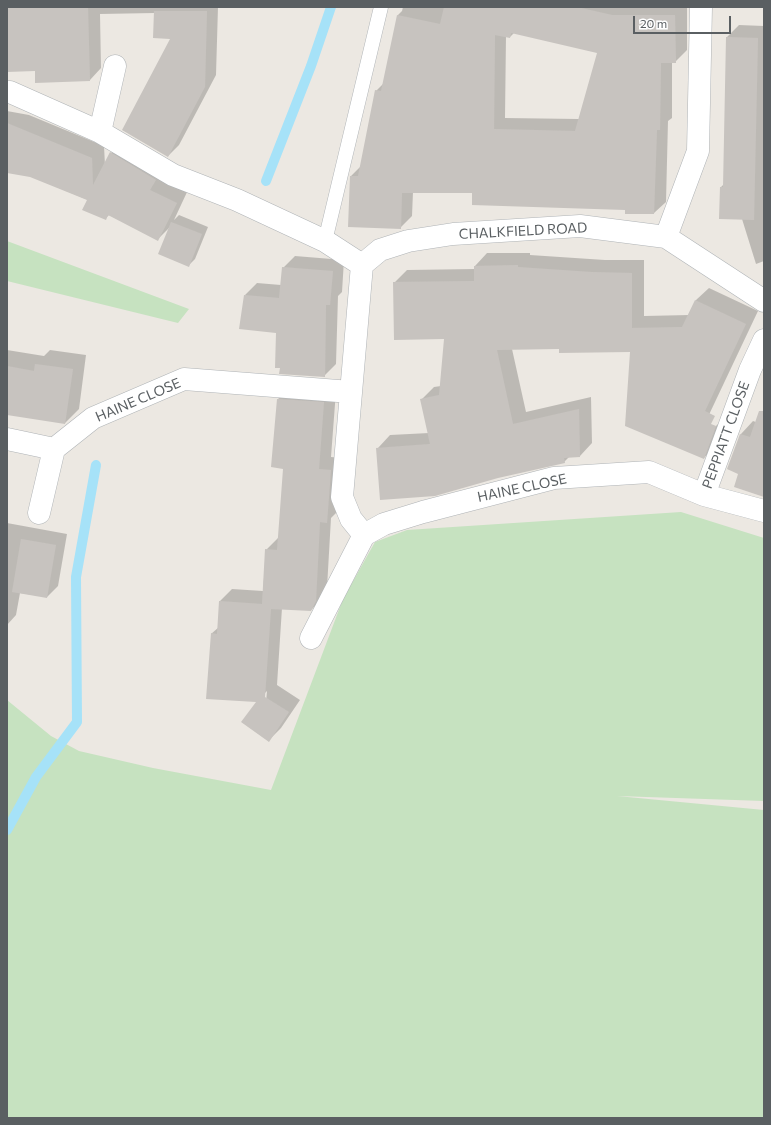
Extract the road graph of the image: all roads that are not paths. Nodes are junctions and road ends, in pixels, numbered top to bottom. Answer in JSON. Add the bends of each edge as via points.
{"nodes":[{"id":1,"x":381,"y":7,"type":"edge"},
{"id":2,"x":701,"y":7,"type":"edge"},
{"id":3,"x":115,"y":66,"type":"dead end"},
{"id":4,"x":7,"y":92,"type":"edge"},
{"id":5,"x":100,"y":132,"type":"junction"},
{"id":6,"x":666,"y":237,"type":"junction"},
{"id":7,"x":325,"y":241,"type":"junction"},
{"id":8,"x":362,"y":265,"type":"junction"},
{"id":9,"x":764,"y":301,"type":"edge"},
{"id":10,"x":764,"y":340,"type":"edge"},
{"id":11,"x":351,"y":392,"type":"junction"},
{"id":12,"x":7,"y":439,"type":"edge"},
{"id":13,"x":54,"y":449,"type":"junction"},
{"id":14,"x":704,"y":495,"type":"junction"},
{"id":15,"x":764,"y":511,"type":"edge"},
{"id":16,"x":39,"y":513,"type":"dead end"},
{"id":17,"x":364,"y":534,"type":"junction"},
{"id":18,"x":311,"y":638,"type":"dead end"}],
"edges":[{"from":1,"to":7,"type":"lane"},
{"from":2,"to":6,"type":"street","via":[[698,151]]},
{"from":3,"to":5,"type":"street"},
{"from":4,"to":5,"type":"street"},
{"from":5,"to":7,"type":"street","via":[[173,175],[236,200]]},
{"from":6,"to":8,"type":"street","name":"CHALKFIELD ROAD","via":[[580,226],[453,234],[408,241],[380,250]]},
{"from":6,"to":9,"type":"street","name":"CHALKFIELD ROAD"},
{"from":7,"to":8,"type":"street"},
{"from":8,"to":11,"type":"street"},
{"from":10,"to":14,"type":"street","name":"PEPPIATT CLOSE","via":[[750,370]]},
{"from":11,"to":13,"type":"street","name":"HAINE CLOSE","via":[[184,379],[93,418]]},
{"from":11,"to":17,"type":"street","via":[[342,497],[351,520]]},
{"from":12,"to":13,"type":"street"},
{"from":13,"to":16,"type":"street"},
{"from":14,"to":15,"type":"street","name":"PEPPIATT CLOSE"},
{"from":14,"to":17,"type":"street","name":"HAINE CLOSE","via":[[649,472],[554,478],[423,512],[384,524]]},
{"from":17,"to":18,"type":"street"}]}
